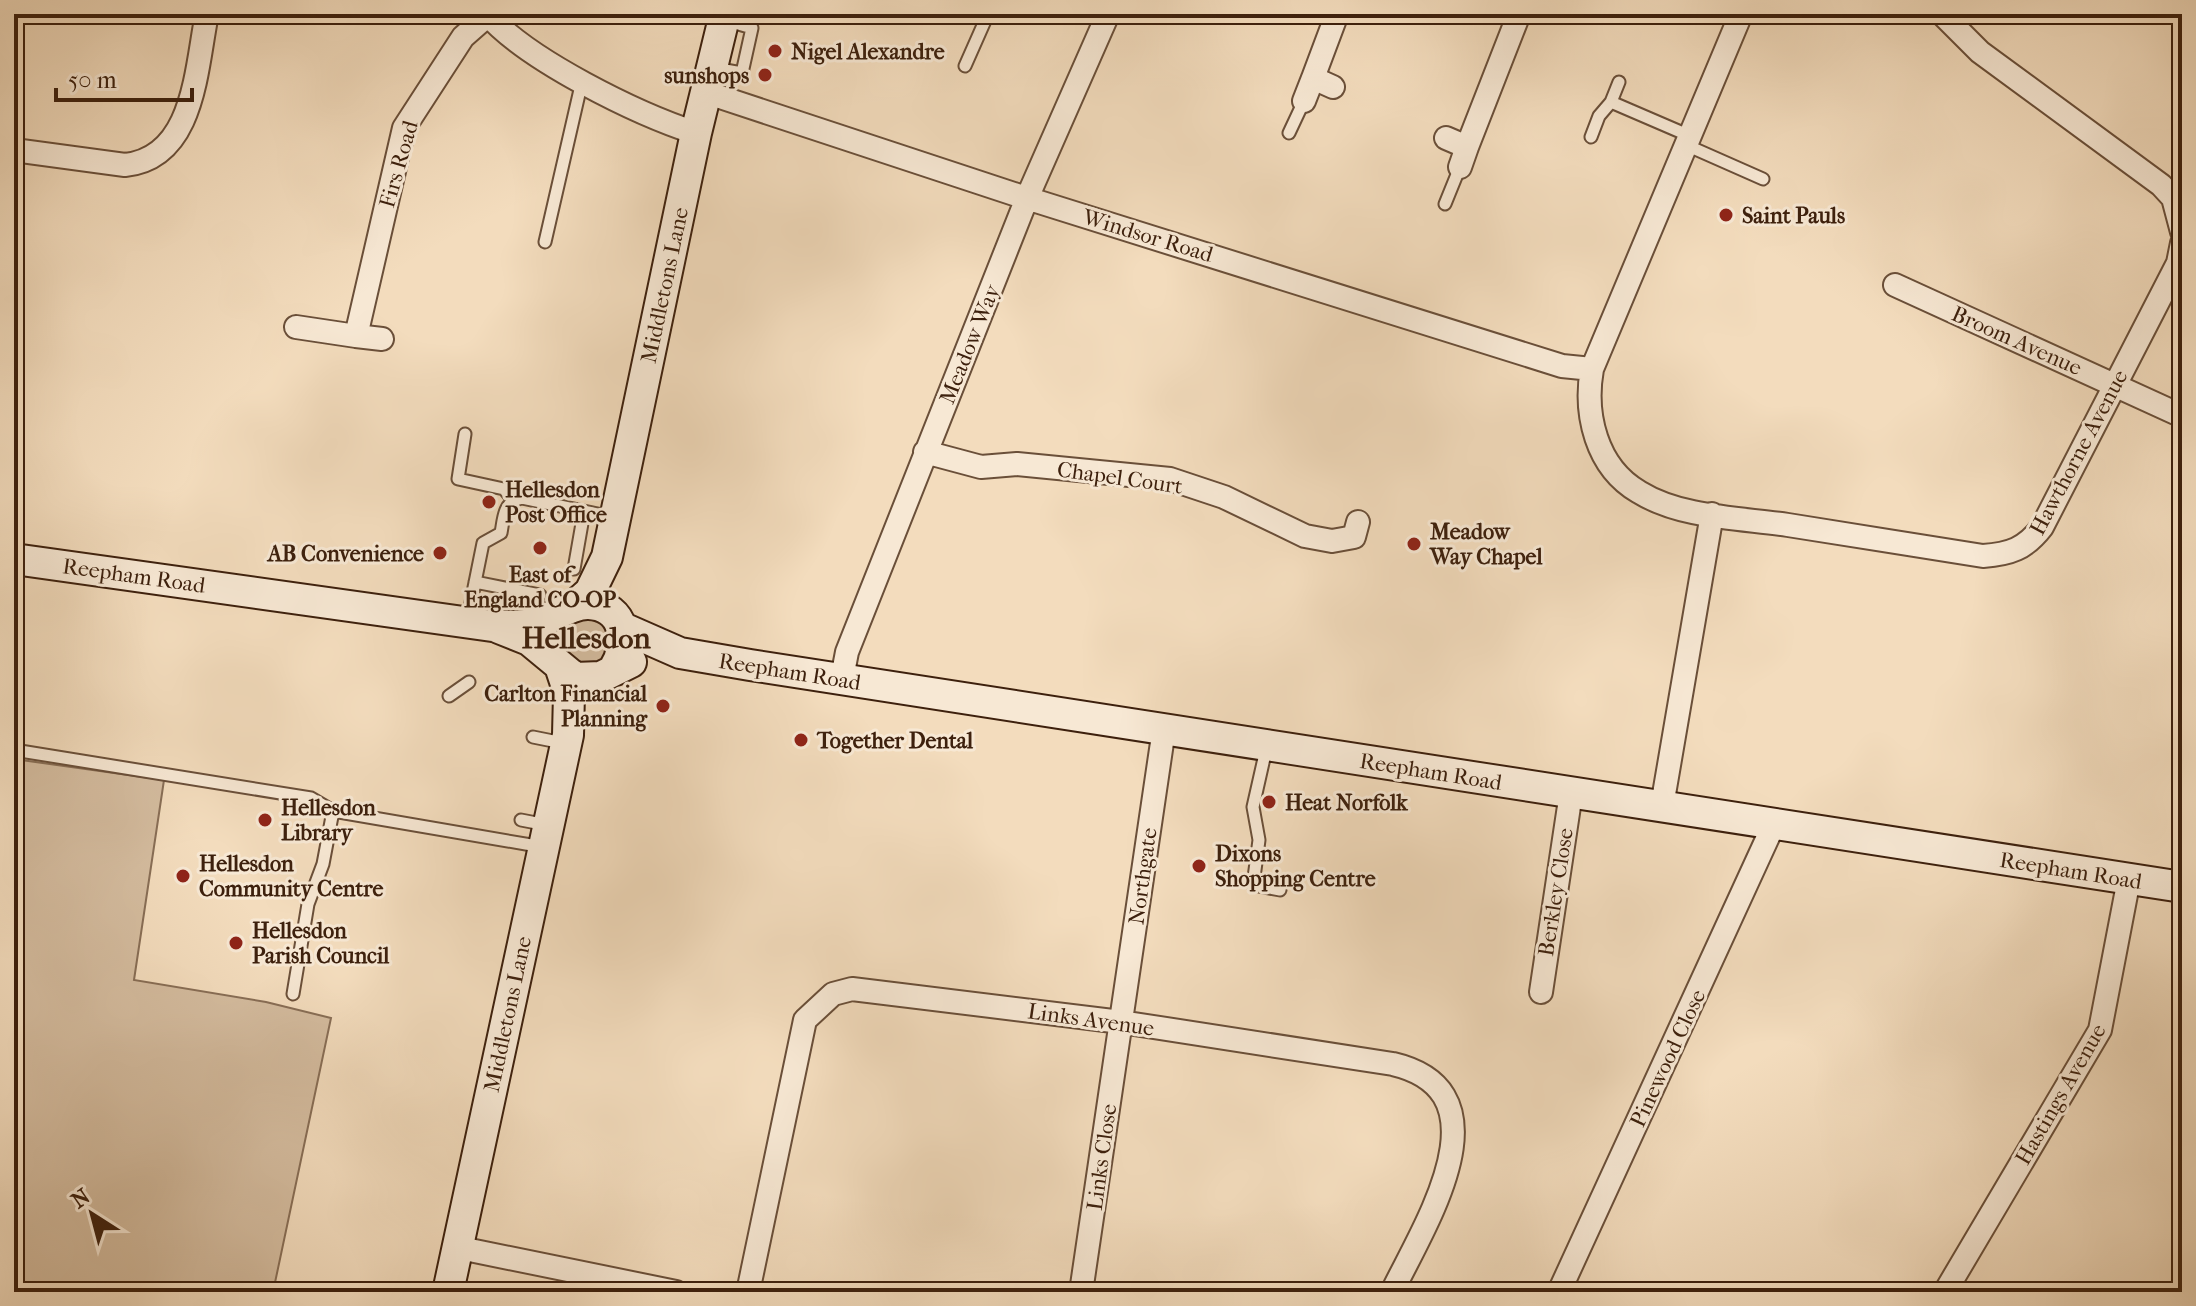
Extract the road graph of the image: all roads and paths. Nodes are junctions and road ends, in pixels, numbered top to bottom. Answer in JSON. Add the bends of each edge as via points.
{"nodes":[{"id":1,"x":207,"y":14,"type":"edge"},
{"id":2,"x":988,"y":14,"type":"edge"},
{"id":3,"x":1108,"y":14,"type":"edge"},
{"id":4,"x":1337,"y":14,"type":"edge"},
{"id":5,"x":1519,"y":14,"type":"edge"},
{"id":6,"x":1741,"y":14,"type":"edge"},
{"id":7,"x":1942,"y":14,"type":"edge"},
{"id":8,"x":488,"y":15,"type":"edge"},
{"id":9,"x":725,"y":17,"type":"edge"},
{"id":10,"x":965,"y":66,"type":"dead end"},
{"id":11,"x":582,"y":80,"type":"junction"},
{"id":12,"x":708,"y":80,"type":"junction"},
{"id":13,"x":1619,"y":82,"type":"dead end"},
{"id":14,"x":1304,"y":101,"type":"joint"},
{"id":15,"x":1611,"y":102,"type":"junction"},
{"id":16,"x":696,"y":133,"type":"junction"},
{"id":17,"x":1289,"y":133,"type":"dead end"},
{"id":18,"x":1591,"y":137,"type":"dead end"},
{"id":19,"x":1446,"y":138,"type":"dead end"},
{"id":20,"x":1688,"y":141,"type":"junction"},
{"id":21,"x":14,"y":150,"type":"edge"},
{"id":22,"x":1464,"y":157,"type":"junction"},
{"id":23,"x":1763,"y":179,"type":"dead end"},
{"id":24,"x":1027,"y":198,"type":"junction"},
{"id":25,"x":1445,"y":204,"type":"dead end"},
{"id":26,"x":2182,"y":232,"type":"edge"},
{"id":27,"x":545,"y":242,"type":"dead end"},
{"id":28,"x":2182,"y":243,"type":"edge"},
{"id":29,"x":1895,"y":285,"type":"dead end"},
{"id":30,"x":296,"y":327,"type":"dead end"},
{"id":31,"x":356,"y":336,"type":"junction"},
{"id":32,"x":382,"y":339,"type":"dead end"},
{"id":33,"x":1592,"y":369,"type":"junction"},
{"id":34,"x":2115,"y":384,"type":"junction"},
{"id":35,"x":2182,"y":416,"type":"edge"},
{"id":36,"x":465,"y":434,"type":"dead end"},
{"id":37,"x":925,"y":452,"type":"junction"},
{"id":38,"x":513,"y":500,"type":"junction"},
{"id":39,"x":584,"y":512,"type":"junction"},
{"id":40,"x":1712,"y":514,"type":"junction"},
{"id":41,"x":616,"y":518,"type":"junction"},
{"id":42,"x":1360,"y":534,"type":"dead end"},
{"id":43,"x":607,"y":557,"type":"junction"},
{"id":44,"x":14,"y":559,"type":"edge"},
{"id":45,"x":574,"y":569,"type":"dead end"},
{"id":46,"x":475,"y":582,"type":"junction"},
{"id":47,"x":558,"y":605,"type":"junction"},
{"id":48,"x":619,"y":622,"type":"junction"},
{"id":49,"x":479,"y":624,"type":"junction"},
{"id":50,"x":680,"y":653,"type":"junction"},
{"id":51,"x":558,"y":666,"type":"junction"},
{"id":52,"x":608,"y":673,"type":"junction"},
{"id":53,"x":842,"y":678,"type":"junction"},
{"id":54,"x":469,"y":682,"type":"dead end"},
{"id":55,"x":449,"y":696,"type":"dead end"},
{"id":56,"x":1164,"y":729,"type":"junction"},
{"id":57,"x":533,"y":737,"type":"dead end"},
{"id":58,"x":567,"y":739,"type":"junction"},
{"id":59,"x":1267,"y":744,"type":"junction"},
{"id":60,"x":14,"y":750,"type":"edge"},
{"id":61,"x":1571,"y":793,"type":"junction"},
{"id":62,"x":1662,"y":806,"type":"junction"},
{"id":63,"x":333,"y":811,"type":"junction"},
{"id":64,"x":1774,"y":824,"type":"junction"},
{"id":65,"x":537,"y":831,"type":"junction"},
{"id":66,"x":2129,"y":879,"type":"junction"},
{"id":67,"x":2182,"y":887,"type":"edge"},
{"id":68,"x":1280,"y":890,"type":"dead end"},
{"id":69,"x":1541,"y":992,"type":"dead end"},
{"id":70,"x":293,"y":994,"type":"dead end"},
{"id":71,"x":1121,"y":1022,"type":"junction"},
{"id":72,"x":460,"y":1248,"type":"junction"},
{"id":73,"x":448,"y":1292,"type":"edge"},
{"id":74,"x":676,"y":1292,"type":"edge"},
{"id":75,"x":748,"y":1292,"type":"edge"},
{"id":76,"x":1081,"y":1292,"type":"edge"},
{"id":77,"x":1392,"y":1292,"type":"edge"},
{"id":78,"x":1559,"y":1292,"type":"edge"},
{"id":79,"x":1945,"y":1292,"type":"edge"}],
"edges":[{"from":1,"to":21,"type":"street","via":[[186,117],[159,151],[141,163],[125,165]]},
{"from":2,"to":10,"type":"lane"},
{"from":3,"to":24,"type":"street","name":"Meadow Way"},
{"from":4,"to":14,"type":"street","via":[[1323,82]]},
{"from":5,"to":22,"type":"street"},
{"from":6,"to":20,"type":"street","name":"Hawthorne Avenue"},
{"from":7,"to":26,"type":"street","via":[[1980,52],[2161,185],[2173,198]]},
{"from":8,"to":11,"type":"street","name":"Firs Road","via":[[520,44]]},
{"from":8,"to":31,"type":"street","name":"Firs Road","via":[[463,37],[404,128]]},
{"from":9,"to":12,"type":"street","name":"Middletons Lane"},
{"from":11,"to":16,"type":"street","name":"Firs Road"},
{"from":11,"to":27,"type":"lane"},
{"from":12,"to":16,"type":"street","name":"Middletons Lane"},
{"from":12,"to":24,"type":"street","name":"Windsor Road"},
{"from":13,"to":15,"type":"lane"},
{"from":14,"to":17,"type":"lane"},
{"from":15,"to":18,"type":"lane"},
{"from":15,"to":20,"type":"lane"},
{"from":16,"to":41,"type":"street","name":"Middletons Lane"},
{"from":19,"to":22,"type":"street"},
{"from":20,"to":23,"type":"lane"},
{"from":20,"to":33,"type":"street","name":"Hawthorne Avenue"},
{"from":22,"to":25,"type":"lane"},
{"from":24,"to":33,"type":"street","name":"Windsor Road","via":[[1562,366]]},
{"from":24,"to":37,"type":"street","name":"Meadow Way"},
{"from":28,"to":34,"type":"street","name":"Hawthorne Avenue","via":[[2178,263]]},
{"from":29,"to":34,"type":"street","name":"Broom Avenue"},
{"from":30,"to":31,"type":"street"},
{"from":31,"to":32,"type":"street"},
{"from":33,"to":40,"type":"street","name":"Hawthorne Avenue","via":[[1590,415],[1598,446],[1615,471],[1638,492]]},
{"from":34,"to":35,"type":"street","name":"Broom Avenue"},
{"from":34,"to":40,"type":"street","name":"Hawthorne Avenue","via":[[2042,527],[2015,552],[1983,556]]},
{"from":36,"to":38,"type":"lane","via":[[458,479],[504,489]]},
{"from":37,"to":42,"type":"street","name":"Chapel Court","via":[[981,467],[1017,464],[1170,479],[1224,497],[1305,536],[1332,541]]},
{"from":37,"to":53,"type":"street","name":"Meadow Way","via":[[847,652]]},
{"from":38,"to":39,"type":"lane"},
{"from":38,"to":46,"type":"lane","via":[[506,506],[501,533],[483,543]]},
{"from":39,"to":41,"type":"lane"},
{"from":39,"to":45,"type":"lane"},
{"from":40,"to":62,"type":"street"},
{"from":41,"to":43,"type":"street","name":"Middletons Lane"},
{"from":43,"to":47,"type":"street","name":"Middletons Lane","via":[[590,592]]},
{"from":43,"to":48,"type":"street","name":"Middletons Lane","via":[[608,586]]},
{"from":44,"to":49,"type":"street","name":"Reepham Road"},
{"from":46,"to":47,"type":"lane"},
{"from":46,"to":49,"type":"lane"},
{"from":47,"to":48,"type":"street","name":"Reepham Road","via":[[603,607]]},
{"from":47,"to":49,"type":"street","name":"Reepham Road","via":[[533,624]]},
{"from":47,"to":51,"type":"street","via":[[549,638]]},
{"from":48,"to":50,"type":"street","name":"Reepham Road"},
{"from":48,"to":52,"type":"street","via":[[623,655]]},
{"from":49,"to":51,"type":"street","name":"Reepham Road","via":[[529,640]]},
{"from":50,"to":52,"type":"street","name":"Reepham Road","via":[[642,658]]},
{"from":50,"to":53,"type":"street","name":"Reepham Road"},
{"from":51,"to":52,"type":"street","name":"Reepham Road","via":[[575,678]]},
{"from":51,"to":58,"type":"street","name":"Middletons Lane","via":[[569,693]]},
{"from":52,"to":58,"type":"street","name":"Middletons Lane"},
{"from":53,"to":56,"type":"street","name":"Reepham Road"},
{"from":54,"to":55,"type":"lane"},
{"from":56,"to":59,"type":"street","name":"Reepham Road"},
{"from":56,"to":71,"type":"street","name":"Northgate"},
{"from":57,"to":58,"type":"lane"},
{"from":58,"to":65,"type":"street","name":"Middletons Lane"},
{"from":59,"to":61,"type":"street","name":"Reepham Road"},
{"from":59,"to":68,"type":"lane","via":[[1253,807],[1259,840],[1253,885]]},
{"from":60,"to":63,"type":"lane","via":[[311,798]]},
{"from":61,"to":62,"type":"street","name":"Reepham Road"},
{"from":61,"to":69,"type":"street","name":"Berkley Close"},
{"from":62,"to":64,"type":"street","name":"Reepham Road"},
{"from":63,"to":65,"type":"lane"},
{"from":63,"to":70,"type":"lane","via":[[323,864],[308,904]]},
{"from":64,"to":66,"type":"street","name":"Reepham Road"},
{"from":64,"to":78,"type":"street","name":"Pinewood Close"},
{"from":65,"to":72,"type":"street","name":"Middletons Lane"},
{"from":66,"to":67,"type":"street","name":"Reepham Road"},
{"from":66,"to":79,"type":"street","name":"Hastings Avenue","via":[[2100,1030]]},
{"from":71,"to":75,"type":"street","name":"Links Avenue","via":[[852,989],[816,1006],[798,1041]]},
{"from":71,"to":76,"type":"street","name":"Links Close"},
{"from":71,"to":77,"type":"street","name":"Links Avenue","via":[[1393,1064],[1432,1084],[1452,1116],[1453,1157]]},
{"from":72,"to":73,"type":"street","name":"Middletons Lane"},
{"from":72,"to":74,"type":"street"}]}
